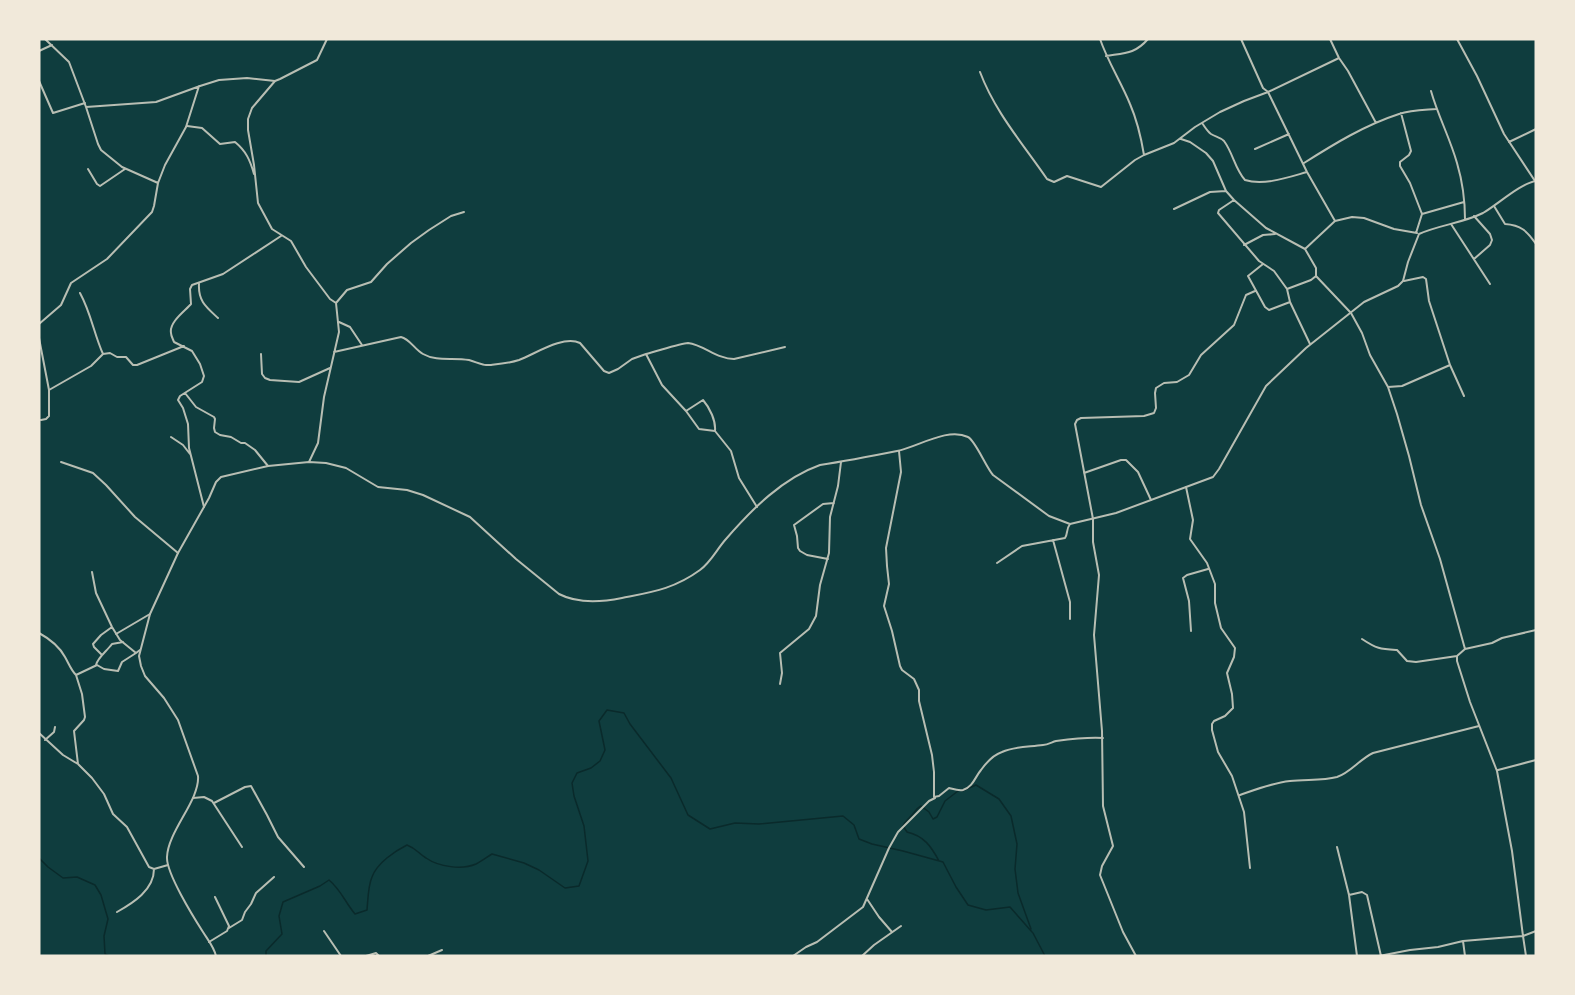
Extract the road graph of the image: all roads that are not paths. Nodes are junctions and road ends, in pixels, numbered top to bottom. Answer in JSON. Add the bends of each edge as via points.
{"nodes":[{"id":1,"x":45,"y":39,"type":"edge"},
{"id":2,"x":327,"y":39,"type":"edge"},
{"id":3,"x":1100,"y":39,"type":"edge"},
{"id":4,"x":1148,"y":39,"type":"edge"},
{"id":5,"x":1241,"y":39,"type":"edge"},
{"id":6,"x":1330,"y":39,"type":"edge"},
{"id":7,"x":1458,"y":39,"type":"edge"},
{"id":8,"x":52,"y":45,"type":"junction"},
{"id":9,"x":39,"y":51,"type":"edge"},
{"id":10,"x":1106,"y":56,"type":"junction"},
{"id":11,"x":1339,"y":58,"type":"junction"},
{"id":12,"x":980,"y":72,"type":"dead end"},
{"id":13,"x":39,"y":81,"type":"edge"},
{"id":14,"x":275,"y":81,"type":"junction"},
{"id":15,"x":200,"y":86,"type":"junction"},
{"id":16,"x":1431,"y":91,"type":"dead end"},
{"id":17,"x":1268,"y":92,"type":"junction"},
{"id":18,"x":86,"y":105,"type":"junction"},
{"id":19,"x":1436,"y":109,"type":"junction"},
{"id":20,"x":1401,"y":113,"type":"junction"},
{"id":21,"x":1202,"y":123,"type":"junction"},
{"id":22,"x":1376,"y":123,"type":"junction"},
{"id":23,"x":186,"y":126,"type":"junction"},
{"id":24,"x":1536,"y":129,"type":"edge"},
{"id":25,"x":1289,"y":134,"type":"junction"},
{"id":26,"x":1181,"y":139,"type":"junction"},
{"id":27,"x":1509,"y":142,"type":"junction"},
{"id":28,"x":1255,"y":149,"type":"dead end"},
{"id":29,"x":1144,"y":155,"type":"junction"},
{"id":30,"x":1304,"y":163,"type":"junction"},
{"id":31,"x":88,"y":169,"type":"dead end"},
{"id":32,"x":125,"y":169,"type":"junction"},
{"id":33,"x":1307,"y":172,"type":"junction"},
{"id":34,"x":255,"y":176,"type":"junction"},
{"id":35,"x":1535,"y":181,"type":"edge"},
{"id":36,"x":158,"y":183,"type":"junction"},
{"id":37,"x":1226,"y":191,"type":"junction"},
{"id":38,"x":1234,"y":200,"type":"junction"},
{"id":39,"x":1464,"y":202,"type":"junction"},
{"id":40,"x":1494,"y":206,"type":"junction"},
{"id":41,"x":1174,"y":209,"type":"dead end"},
{"id":42,"x":464,"y":212,"type":"dead end"},
{"id":43,"x":1422,"y":214,"type":"junction"},
{"id":44,"x":1474,"y":216,"type":"junction"},
{"id":45,"x":1465,"y":219,"type":"junction"},
{"id":46,"x":1335,"y":221,"type":"junction"},
{"id":47,"x":1450,"y":223,"type":"junction"},
{"id":48,"x":1417,"y":233,"type":"junction"},
{"id":49,"x":1276,"y":234,"type":"junction"},
{"id":50,"x":281,"y":236,"type":"junction"},
{"id":51,"x":1536,"y":244,"type":"edge"},
{"id":52,"x":1244,"y":245,"type":"junction"},
{"id":53,"x":1305,"y":249,"type":"junction"},
{"id":54,"x":1474,"y":259,"type":"junction"},
{"id":55,"x":1263,"y":264,"type":"junction"},
{"id":56,"x":1316,"y":276,"type":"junction"},
{"id":57,"x":1403,"y":281,"type":"junction"},
{"id":58,"x":201,"y":282,"type":"junction"},
{"id":59,"x":1490,"y":284,"type":"dead end"},
{"id":60,"x":1287,"y":289,"type":"junction"},
{"id":61,"x":1256,"y":291,"type":"junction"},
{"id":62,"x":80,"y":293,"type":"dead end"},
{"id":63,"x":1290,"y":302,"type":"junction"},
{"id":64,"x":336,"y":303,"type":"junction"},
{"id":65,"x":1351,"y":313,"type":"junction"},
{"id":66,"x":218,"y":318,"type":"dead end"},
{"id":67,"x":339,"y":322,"type":"junction"},
{"id":68,"x":39,"y":324,"type":"edge"},
{"id":69,"x":39,"y":338,"type":"edge"},
{"id":70,"x":362,"y":345,"type":"junction"},
{"id":71,"x":1310,"y":345,"type":"junction"},
{"id":72,"x":184,"y":346,"type":"junction"},
{"id":73,"x":785,"y":347,"type":"dead end"},
{"id":74,"x":334,"y":352,"type":"junction"},
{"id":75,"x":103,"y":354,"type":"junction"},
{"id":76,"x":261,"y":354,"type":"dead end"},
{"id":77,"x":646,"y":354,"type":"junction"},
{"id":78,"x":1450,"y":365,"type":"junction"},
{"id":79,"x":330,"y":368,"type":"junction"},
{"id":80,"x":1388,"y":387,"type":"junction"},
{"id":81,"x":49,"y":390,"type":"junction"},
{"id":82,"x":185,"y":393,"type":"junction"},
{"id":83,"x":1464,"y":396,"type":"dead end"},
{"id":84,"x":686,"y":411,"type":"junction"},
{"id":85,"x":41,"y":420,"type":"dead end"},
{"id":86,"x":715,"y":431,"type":"junction"},
{"id":87,"x":171,"y":437,"type":"dead end"},
{"id":88,"x":899,"y":451,"type":"junction"},
{"id":89,"x":191,"y":456,"type":"junction"},
{"id":90,"x":61,"y":462,"type":"dead end"},
{"id":91,"x":309,"y":462,"type":"junction"},
{"id":92,"x":841,"y":462,"type":"junction"},
{"id":93,"x":268,"y":466,"type":"junction"},
{"id":94,"x":1084,"y":473,"type":"junction"},
{"id":95,"x":1186,"y":487,"type":"junction"},
{"id":96,"x":1150,"y":500,"type":"junction"},
{"id":97,"x":834,"y":503,"type":"junction"},
{"id":98,"x":757,"y":507,"type":"junction"},
{"id":99,"x":204,"y":508,"type":"junction"},
{"id":100,"x":1093,"y":519,"type":"junction"},
{"id":101,"x":1070,"y":524,"type":"junction"},
{"id":102,"x":1053,"y":540,"type":"junction"},
{"id":103,"x":178,"y":553,"type":"junction"},
{"id":104,"x":828,"y":560,"type":"junction"},
{"id":105,"x":997,"y":563,"type":"dead end"},
{"id":106,"x":1208,"y":569,"type":"junction"},
{"id":107,"x":92,"y":572,"type":"dead end"},
{"id":108,"x":150,"y":614,"type":"junction"},
{"id":109,"x":1070,"y":619,"type":"dead end"},
{"id":110,"x":112,"y":627,"type":"junction"},
{"id":111,"x":1536,"y":630,"type":"edge"},
{"id":112,"x":1191,"y":631,"type":"dead end"},
{"id":113,"x":39,"y":633,"type":"edge"},
{"id":114,"x":116,"y":634,"type":"junction"},
{"id":115,"x":1362,"y":639,"type":"dead end"},
{"id":116,"x":123,"y":642,"type":"junction"},
{"id":117,"x":1465,"y":648,"type":"junction"},
{"id":118,"x":140,"y":650,"type":"junction"},
{"id":119,"x":136,"y":652,"type":"junction"},
{"id":120,"x":102,"y":655,"type":"junction"},
{"id":121,"x":1458,"y":656,"type":"junction"},
{"id":122,"x":96,"y":665,"type":"junction"},
{"id":123,"x":76,"y":675,"type":"junction"},
{"id":124,"x":780,"y":684,"type":"dead end"},
{"id":125,"x":1479,"y":726,"type":"junction"},
{"id":126,"x":55,"y":727,"type":"dead end"},
{"id":127,"x":39,"y":733,"type":"edge"},
{"id":128,"x":1103,"y":738,"type":"junction"},
{"id":129,"x":45,"y":740,"type":"junction"},
{"id":130,"x":1536,"y":760,"type":"edge"},
{"id":131,"x":78,"y":764,"type":"junction"},
{"id":132,"x":1497,"y":771,"type":"junction"},
{"id":133,"x":1239,"y":795,"type":"junction"},
{"id":134,"x":192,"y":798,"type":"junction"},
{"id":135,"x":935,"y":798,"type":"junction"},
{"id":136,"x":214,"y":803,"type":"junction"},
{"id":137,"x":242,"y":847,"type":"dead end"},
{"id":138,"x":1337,"y":847,"type":"dead end"},
{"id":139,"x":168,"y":864,"type":"junction"},
{"id":140,"x":304,"y":867,"type":"dead end"},
{"id":141,"x":1250,"y":868,"type":"dead end"},
{"id":142,"x":154,"y":869,"type":"junction"},
{"id":143,"x":274,"y":877,"type":"dead end"},
{"id":144,"x":1349,"y":895,"type":"junction"},
{"id":145,"x":215,"y":897,"type":"dead end"},
{"id":146,"x":867,"y":898,"type":"junction"},
{"id":147,"x":117,"y":912,"type":"dead end"},
{"id":148,"x":901,"y":926,"type":"dead end"},
{"id":149,"x":229,"y":928,"type":"junction"},
{"id":150,"x":324,"y":931,"type":"dead end"},
{"id":151,"x":1536,"y":931,"type":"edge"},
{"id":152,"x":892,"y":932,"type":"junction"},
{"id":153,"x":1523,"y":936,"type":"junction"},
{"id":154,"x":1463,"y":940,"type":"junction"},
{"id":155,"x":209,"y":942,"type":"junction"},
{"id":156,"x":442,"y":950,"type":"dead end"},
{"id":157,"x":1410,"y":950,"type":"junction"},
{"id":158,"x":216,"y":956,"type":"edge"},
{"id":159,"x":341,"y":956,"type":"edge"},
{"id":160,"x":366,"y":956,"type":"edge"},
{"id":161,"x":380,"y":956,"type":"edge"},
{"id":162,"x":428,"y":956,"type":"edge"},
{"id":163,"x":793,"y":956,"type":"edge"},
{"id":164,"x":862,"y":956,"type":"edge"},
{"id":165,"x":1136,"y":956,"type":"edge"},
{"id":166,"x":1357,"y":956,"type":"edge"},
{"id":167,"x":1380,"y":956,"type":"edge"},
{"id":168,"x":1411,"y":956,"type":"edge"},
{"id":169,"x":1465,"y":956,"type":"edge"},
{"id":170,"x":1526,"y":956,"type":"edge"}],
"edges":[{"from":1,"to":8,"type":"street"},
{"from":2,"to":14,"type":"street","via":[[317,60]]},
{"from":3,"to":10,"type":"street"},
{"from":4,"to":10,"type":"street","via":[[1132,52]]},
{"from":5,"to":17,"type":"street"},
{"from":6,"to":11,"type":"street"},
{"from":7,"to":27,"type":"street"},
{"from":8,"to":9,"type":"street"},
{"from":8,"to":18,"type":"street","via":[[69,62]]},
{"from":10,"to":29,"type":"street","via":[[1131,105]]},
{"from":11,"to":17,"type":"street"},
{"from":11,"to":22,"type":"street"},
{"from":12,"to":29,"type":"street","via":[[1002,116],[1049,181],[1067,176],[1101,187]]},
{"from":13,"to":18,"type":"street","via":[[53,113]]},
{"from":14,"to":15,"type":"street","via":[[236,78]]},
{"from":14,"to":34,"type":"street","via":[[249,115]]},
{"from":15,"to":18,"type":"street","via":[[156,102]]},
{"from":15,"to":23,"type":"street"},
{"from":16,"to":19,"type":"street"},
{"from":17,"to":21,"type":"street"},
{"from":17,"to":25,"type":"street"},
{"from":18,"to":32,"type":"street","via":[[99,147]]},
{"from":19,"to":20,"type":"street"},
{"from":19,"to":39,"type":"street","via":[[1457,162]]},
{"from":20,"to":22,"type":"street"},
{"from":20,"to":43,"type":"street","via":[[1411,151],[1400,166]]},
{"from":21,"to":26,"type":"street"},
{"from":21,"to":33,"type":"street","via":[[1224,142],[1245,180],[1262,182]]},
{"from":22,"to":30,"type":"street"},
{"from":23,"to":34,"type":"street","via":[[202,128],[220,144],[235,142],[244,150]]},
{"from":23,"to":36,"type":"street"},
{"from":24,"to":27,"type":"street"},
{"from":25,"to":28,"type":"street"},
{"from":25,"to":30,"type":"street"},
{"from":26,"to":29,"type":"street"},
{"from":26,"to":37,"type":"street","via":[[1206,153]]},
{"from":27,"to":35,"type":"street"},
{"from":30,"to":33,"type":"street"},
{"from":31,"to":32,"type":"street","via":[[100,186]]},
{"from":32,"to":36,"type":"street"},
{"from":33,"to":46,"type":"street"},
{"from":34,"to":50,"type":"street","via":[[260,208],[272,230]]},
{"from":35,"to":40,"type":"street"},
{"from":36,"to":68,"type":"street","via":[[152,212],[106,259],[71,283],[61,305]]},
{"from":37,"to":38,"type":"street"},
{"from":37,"to":41,"type":"street","via":[[1210,192]]},
{"from":38,"to":49,"type":"street"},
{"from":38,"to":52,"type":"street","via":[[1218,212]]},
{"from":39,"to":43,"type":"street"},
{"from":39,"to":45,"type":"street"},
{"from":40,"to":44,"type":"street"},
{"from":40,"to":51,"type":"street","via":[[1505,224],[1522,227]]},
{"from":42,"to":64,"type":"street","via":[[429,230],[371,282],[348,290]]},
{"from":43,"to":48,"type":"street"},
{"from":44,"to":45,"type":"street"},
{"from":44,"to":54,"type":"street","via":[[1492,240]]},
{"from":45,"to":47,"type":"street"},
{"from":46,"to":48,"type":"street","via":[[1364,218]]},
{"from":46,"to":53,"type":"street"},
{"from":47,"to":48,"type":"street"},
{"from":47,"to":54,"type":"street"},
{"from":48,"to":57,"type":"street"},
{"from":49,"to":52,"type":"street","via":[[1263,235]]},
{"from":49,"to":53,"type":"street"},
{"from":50,"to":58,"type":"street","via":[[223,274]]},
{"from":50,"to":64,"type":"street","via":[[292,243]]},
{"from":52,"to":55,"type":"street"},
{"from":53,"to":56,"type":"street","via":[[1316,268]]},
{"from":54,"to":59,"type":"street"},
{"from":55,"to":60,"type":"street","via":[[1275,271]]},
{"from":55,"to":61,"type":"street","via":[[1248,276]]},
{"from":56,"to":60,"type":"street"},
{"from":56,"to":65,"type":"street"},
{"from":57,"to":65,"type":"street"},
{"from":57,"to":78,"type":"street","via":[[1426,279],[1429,301]]},
{"from":58,"to":66,"type":"street","via":[[198,287],[202,302]]},
{"from":58,"to":72,"type":"street","via":[[191,286],[191,304],[171,327],[175,343]]},
{"from":60,"to":63,"type":"street"},
{"from":61,"to":63,"type":"street","via":[[1268,310]]},
{"from":61,"to":94,"type":"street","via":[[1246,295],[1234,325],[1201,355],[1189,375],[1156,388],[1154,413],[1076,421]]},
{"from":62,"to":75,"type":"street"},
{"from":63,"to":71,"type":"street"},
{"from":64,"to":67,"type":"street"},
{"from":65,"to":71,"type":"street"},
{"from":65,"to":80,"type":"street"},
{"from":67,"to":70,"type":"street","via":[[350,327]]},
{"from":67,"to":74,"type":"street"},
{"from":69,"to":81,"type":"street"},
{"from":70,"to":74,"type":"street"},
{"from":70,"to":77,"type":"street","via":[[403,337],[428,356],[489,365],[519,360],[552,345],[576,341],[609,373]]},
{"from":71,"to":95,"type":"street","via":[[1262,390],[1216,474]]},
{"from":72,"to":75,"type":"street","via":[[137,365],[126,357]]},
{"from":72,"to":82,"type":"street","via":[[195,356],[204,376],[202,382]]},
{"from":73,"to":77,"type":"street","via":[[734,359],[686,343]]},
{"from":74,"to":79,"type":"street"},
{"from":75,"to":81,"type":"street","via":[[91,366]]},
{"from":76,"to":79,"type":"street","via":[[262,374],[270,380],[299,382]]},
{"from":77,"to":84,"type":"street","via":[[662,385]]},
{"from":78,"to":80,"type":"street","via":[[1402,386]]},
{"from":78,"to":83,"type":"street"},
{"from":79,"to":91,"type":"street","via":[[318,442]]},
{"from":80,"to":117,"type":"street"},
{"from":81,"to":85,"type":"street","via":[[49,416]]},
{"from":82,"to":89,"type":"street","via":[[178,400],[188,424]]},
{"from":82,"to":93,"type":"street","via":[[196,406],[214,417],[215,432],[245,443]]},
{"from":84,"to":86,"type":"street","via":[[699,429]]},
{"from":84,"to":86,"type":"street","via":[[703,400]]},
{"from":86,"to":98,"type":"street","via":[[731,451],[739,478]]},
{"from":87,"to":89,"type":"street"},
{"from":88,"to":92,"type":"street"},
{"from":88,"to":101,"type":"street","via":[[940,436],[970,438],[993,475],[1049,516]]},
{"from":88,"to":135,"type":"street","via":[[901,472],[886,548],[889,584],[884,606],[900,666],[919,690],[932,755]]},
{"from":89,"to":99,"type":"street"},
{"from":90,"to":103,"type":"street","via":[[93,473],[135,517]]},
{"from":91,"to":93,"type":"street"},
{"from":91,"to":98,"type":"street","via":[[339,466],[378,487],[417,492],[460,511],[559,594],[593,602],[661,591],[694,574]]},
{"from":92,"to":97,"type":"street"},
{"from":92,"to":98,"type":"street","via":[[802,472]]},
{"from":93,"to":99,"type":"street","via":[[221,477]]},
{"from":94,"to":96,"type":"street","via":[[1126,460],[1138,472]]},
{"from":94,"to":100,"type":"street"},
{"from":95,"to":96,"type":"street"},
{"from":95,"to":106,"type":"street","via":[[1193,520],[1190,539]]},
{"from":96,"to":100,"type":"street"},
{"from":97,"to":104,"type":"street"},
{"from":97,"to":104,"type":"street","via":[[823,504],[794,525],[800,552]]},
{"from":99,"to":103,"type":"street"},
{"from":100,"to":101,"type":"street"},
{"from":100,"to":128,"type":"street","via":[[1100,579],[1094,635]]},
{"from":101,"to":102,"type":"street","via":[[1066,537]]},
{"from":102,"to":105,"type":"street","via":[[1022,546]]},
{"from":102,"to":109,"type":"street","via":[[1070,602]]},
{"from":103,"to":108,"type":"street"},
{"from":104,"to":124,"type":"street","via":[[814,621],[780,653]]},
{"from":106,"to":112,"type":"street","via":[[1183,578]]},
{"from":106,"to":133,"type":"street","via":[[1215,584],[1220,624],[1235,652],[1227,673],[1233,708],[1213,722],[1212,730]]},
{"from":107,"to":110,"type":"street","via":[[96,593]]},
{"from":108,"to":114,"type":"street"},
{"from":108,"to":118,"type":"street"},
{"from":110,"to":114,"type":"street"},
{"from":110,"to":120,"type":"street","via":[[93,644]]},
{"from":111,"to":117,"type":"street"},
{"from":113,"to":123,"type":"street","via":[[57,646]]},
{"from":114,"to":116,"type":"street"},
{"from":115,"to":121,"type":"street","via":[[1378,649],[1396,650],[1411,662]]},
{"from":116,"to":119,"type":"street"},
{"from":116,"to":120,"type":"street","via":[[112,644]]},
{"from":117,"to":121,"type":"street"},
{"from":118,"to":119,"type":"street"},
{"from":118,"to":134,"type":"street","via":[[142,671],[178,720],[197,773],[198,784]]},
{"from":119,"to":122,"type":"street","via":[[122,662],[118,671]]},
{"from":120,"to":122,"type":"street"},
{"from":121,"to":125,"type":"street","via":[[1461,678]]},
{"from":122,"to":123,"type":"street"},
{"from":123,"to":131,"type":"street","via":[[85,717],[74,731]]},
{"from":125,"to":132,"type":"street"},
{"from":125,"to":133,"type":"street","via":[[1373,753],[1334,778],[1271,784]]},
{"from":126,"to":129,"type":"street"},
{"from":127,"to":129,"type":"street"},
{"from":128,"to":135,"type":"street","via":[[1008,749],[992,758],[975,782],[960,790],[949,788]]},
{"from":128,"to":165,"type":"street","via":[[1103,806],[1113,846],[1100,875]]},
{"from":129,"to":131,"type":"street"},
{"from":130,"to":132,"type":"street"},
{"from":131,"to":142,"type":"street","via":[[101,790],[113,814]]},
{"from":132,"to":153,"type":"street"},
{"from":133,"to":141,"type":"street"},
{"from":134,"to":136,"type":"street","via":[[204,797]]},
{"from":134,"to":139,"type":"street","via":[[168,849]]},
{"from":135,"to":146,"type":"street","via":[[898,832]]},
{"from":136,"to":137,"type":"street"},
{"from":136,"to":140,"type":"street","via":[[251,786],[278,837]]},
{"from":138,"to":144,"type":"street"},
{"from":139,"to":142,"type":"street"},
{"from":139,"to":155,"type":"street"},
{"from":142,"to":147,"type":"street","via":[[147,889]]},
{"from":143,"to":149,"type":"street","via":[[256,893],[242,920]]},
{"from":144,"to":166,"type":"street"},
{"from":144,"to":167,"type":"street","via":[[1367,895]]},
{"from":145,"to":149,"type":"street"},
{"from":146,"to":152,"type":"street"},
{"from":146,"to":163,"type":"street","via":[[860,910]]},
{"from":148,"to":152,"type":"street"},
{"from":149,"to":155,"type":"street"},
{"from":150,"to":159,"type":"street"},
{"from":151,"to":153,"type":"street"},
{"from":152,"to":164,"type":"street"},
{"from":153,"to":154,"type":"street"},
{"from":153,"to":170,"type":"street"},
{"from":154,"to":157,"type":"street"},
{"from":154,"to":169,"type":"street"},
{"from":155,"to":158,"type":"street"},
{"from":156,"to":162,"type":"street"},
{"from":157,"to":167,"type":"street"},
{"from":157,"to":168,"type":"street"},
{"from":160,"to":161,"type":"street"}]}
